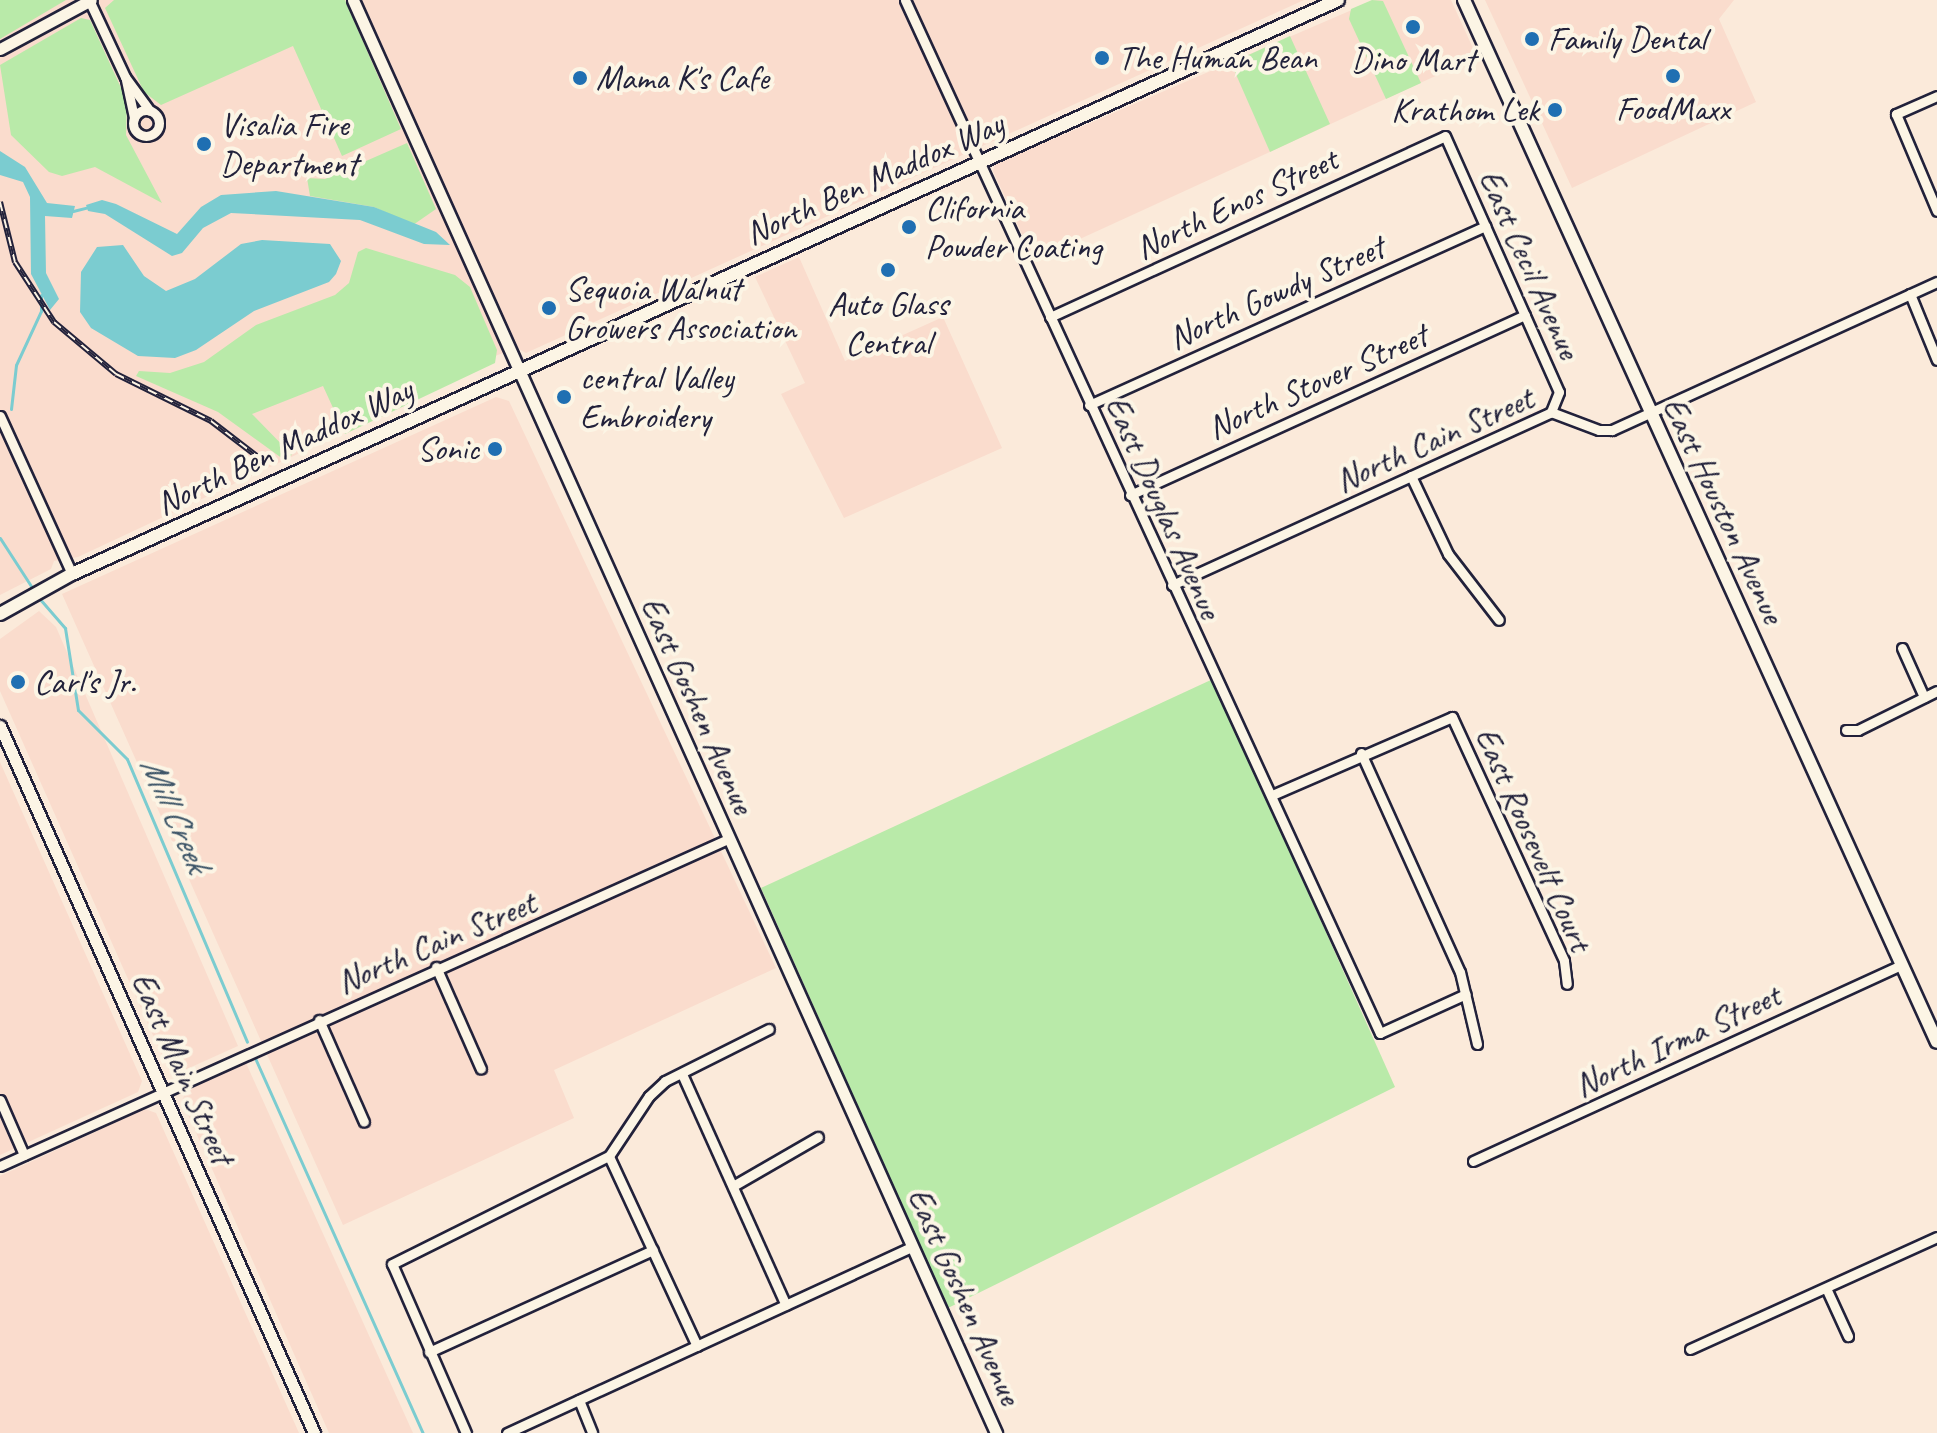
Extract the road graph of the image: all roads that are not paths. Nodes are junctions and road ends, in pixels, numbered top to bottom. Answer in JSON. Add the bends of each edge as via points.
{"nodes":[{"id":1,"x":90,"y":0,"type":"edge"},
{"id":2,"x":353,"y":0,"type":"edge"},
{"id":3,"x":905,"y":0,"type":"edge"},
{"id":4,"x":1338,"y":0,"type":"edge"},
{"id":5,"x":1464,"y":0,"type":"edge"},
{"id":6,"x":0,"y":49,"type":"edge"},
{"id":7,"x":125,"y":77,"type":"junction"},
{"id":8,"x":1937,"y":96,"type":"edge"},
{"id":9,"x":150,"y":111,"type":"junction"},
{"id":10,"x":134,"y":118,"type":"junction"},
{"id":11,"x":1445,"y":136,"type":"joint"},
{"id":12,"x":978,"y":160,"type":"junction"},
{"id":13,"x":1937,"y":211,"type":"edge"},
{"id":14,"x":1485,"y":226,"type":"junction"},
{"id":15,"x":1937,"y":282,"type":"edge"},
{"id":16,"x":1910,"y":294,"type":"junction"},
{"id":17,"x":1525,"y":315,"type":"junction"},
{"id":18,"x":1050,"y":317,"type":"junction"},
{"id":19,"x":1937,"y":360,"type":"edge"},
{"id":20,"x":518,"y":370,"type":"junction"},
{"id":21,"x":1089,"y":405,"type":"junction"},
{"id":22,"x":1551,"y":412,"type":"junction"},
{"id":23,"x":1649,"y":413,"type":"junction"},
{"id":24,"x":0,"y":416,"type":"edge"},
{"id":25,"x":1411,"y":476,"type":"junction"},
{"id":26,"x":1130,"y":495,"type":"junction"},
{"id":27,"x":72,"y":574,"type":"junction"},
{"id":28,"x":1172,"y":585,"type":"junction"},
{"id":29,"x":0,"y":614,"type":"edge"},
{"id":30,"x":1499,"y":620,"type":"dead end"},
{"id":31,"x":1902,"y":648,"type":"dead end"},
{"id":32,"x":1937,"y":691,"type":"edge"},
{"id":33,"x":1924,"y":697,"type":"junction"},
{"id":34,"x":0,"y":726,"type":"edge"},
{"id":35,"x":1846,"y":730,"type":"dead end"},
{"id":36,"x":1361,"y":753,"type":"junction"},
{"id":37,"x":1272,"y":795,"type":"junction"},
{"id":38,"x":728,"y":839,"type":"junction"},
{"id":39,"x":1902,"y":965,"type":"junction"},
{"id":40,"x":436,"y":967,"type":"junction"},
{"id":41,"x":1567,"y":984,"type":"dead end"},
{"id":42,"x":1466,"y":994,"type":"junction"},
{"id":43,"x":319,"y":1020,"type":"junction"},
{"id":44,"x":769,"y":1029,"type":"dead end"},
{"id":45,"x":1937,"y":1042,"type":"edge"},
{"id":46,"x":1477,"y":1044,"type":"dead end"},
{"id":47,"x":481,"y":1069,"type":"dead end"},
{"id":48,"x":682,"y":1074,"type":"junction"},
{"id":49,"x":163,"y":1092,"type":"junction"},
{"id":50,"x":0,"y":1100,"type":"edge"},
{"id":51,"x":364,"y":1122,"type":"dead end"},
{"id":52,"x":818,"y":1137,"type":"dead end"},
{"id":53,"x":24,"y":1155,"type":"junction"},
{"id":54,"x":609,"y":1156,"type":"junction"},
{"id":55,"x":1473,"y":1161,"type":"dead end"},
{"id":56,"x":0,"y":1166,"type":"edge"},
{"id":57,"x":733,"y":1186,"type":"junction"},
{"id":58,"x":1937,"y":1237,"type":"edge"},
{"id":59,"x":912,"y":1247,"type":"junction"},
{"id":60,"x":653,"y":1250,"type":"junction"},
{"id":61,"x":1826,"y":1288,"type":"junction"},
{"id":62,"x":786,"y":1305,"type":"junction"},
{"id":63,"x":1848,"y":1336,"type":"dead end"},
{"id":64,"x":697,"y":1346,"type":"junction"},
{"id":65,"x":1690,"y":1349,"type":"dead end"},
{"id":66,"x":429,"y":1352,"type":"junction"},
{"id":67,"x":579,"y":1400,"type":"junction"},
{"id":68,"x":314,"y":1433,"type":"edge"},
{"id":69,"x":466,"y":1433,"type":"edge"},
{"id":70,"x":507,"y":1433,"type":"edge"},
{"id":71,"x":592,"y":1433,"type":"edge"},
{"id":72,"x":996,"y":1433,"type":"edge"}],
"edges":[{"from":1,"to":6,"type":"street"},
{"from":1,"to":7,"type":"street"},
{"from":2,"to":20,"type":"street","name":"East Goshen Avenue"},
{"from":3,"to":12,"type":"street","name":"East Douglas Avenue"},
{"from":4,"to":12,"type":"main road","name":"North Ben Maddox Way"},
{"from":5,"to":23,"type":"main road","name":"East Houston Avenue"},
{"from":7,"to":9,"type":"street"},
{"from":7,"to":10,"type":"street"},
{"from":8,"to":13,"type":"street","via":[[1896,114]]},
{"from":9,"to":10,"type":"street"},
{"from":9,"to":10,"type":"street","via":[[159,123],[152,135],[136,133]]},
{"from":11,"to":14,"type":"street","name":"East Cecil Avenue"},
{"from":11,"to":18,"type":"street","name":"North Enos Street"},
{"from":12,"to":18,"type":"street","name":"East Douglas Avenue"},
{"from":12,"to":20,"type":"main road","name":"North Ben Maddox Way"},
{"from":14,"to":17,"type":"street","name":"East Cecil Avenue"},
{"from":14,"to":21,"type":"street","name":"North Gowdy Street"},
{"from":15,"to":16,"type":"street","name":"North Cain Street"},
{"from":16,"to":19,"type":"street"},
{"from":16,"to":23,"type":"street","name":"North Cain Street"},
{"from":17,"to":22,"type":"street","name":"East Cecil Avenue","via":[[1559,392]]},
{"from":17,"to":26,"type":"street","name":"North Stover Street"},
{"from":18,"to":21,"type":"street","name":"East Douglas Avenue"},
{"from":20,"to":27,"type":"main road","name":"North Ben Maddox Way"},
{"from":20,"to":38,"type":"street","name":"East Goshen Avenue"},
{"from":21,"to":26,"type":"street","name":"East Douglas Avenue"},
{"from":22,"to":23,"type":"street","name":"North Cain Street","via":[[1603,431]]},
{"from":22,"to":25,"type":"street","name":"North Cain Street"},
{"from":23,"to":39,"type":"main road","name":"East Houston Avenue"},
{"from":24,"to":27,"type":"street"},
{"from":25,"to":28,"type":"street","name":"North Cain Street"},
{"from":25,"to":30,"type":"street","via":[[1448,554]]},
{"from":26,"to":28,"type":"street","name":"East Douglas Avenue"},
{"from":27,"to":29,"type":"main road","name":"North Ben Maddox Way"},
{"from":28,"to":37,"type":"street","name":"East Douglas Avenue"},
{"from":31,"to":33,"type":"street"},
{"from":32,"to":33,"type":"street"},
{"from":33,"to":35,"type":"street","via":[[1858,730]]},
{"from":34,"to":49,"type":"street","name":"East Main Street"},
{"from":36,"to":37,"type":"street"},
{"from":36,"to":41,"type":"street","name":"East Roosevelt Court","via":[[1452,717],[1564,961]]},
{"from":36,"to":42,"type":"street"},
{"from":37,"to":42,"type":"street","name":"East Douglas Avenue","via":[[1380,1033]]},
{"from":38,"to":40,"type":"street","name":"North Cain Street"},
{"from":38,"to":59,"type":"street","name":"East Goshen Avenue"},
{"from":39,"to":45,"type":"main road","name":"East Houston Avenue"},
{"from":39,"to":55,"type":"street","name":"North Irma Street"},
{"from":40,"to":43,"type":"street","name":"North Cain Street"},
{"from":40,"to":47,"type":"street"},
{"from":42,"to":46,"type":"street"},
{"from":43,"to":49,"type":"street","name":"North Cain Street"},
{"from":43,"to":51,"type":"street"},
{"from":44,"to":48,"type":"street"},
{"from":48,"to":54,"type":"street","via":[[649,1096]]},
{"from":48,"to":57,"type":"street"},
{"from":49,"to":53,"type":"street","name":"North Cain Street"},
{"from":49,"to":68,"type":"street","name":"East Main Street"},
{"from":50,"to":53,"type":"street"},
{"from":52,"to":57,"type":"street"},
{"from":53,"to":56,"type":"street","name":"North Cain Street"},
{"from":54,"to":60,"type":"street"},
{"from":54,"to":66,"type":"street","via":[[397,1258],[392,1264],[395,1277]]},
{"from":57,"to":62,"type":"street"},
{"from":58,"to":61,"type":"street"},
{"from":59,"to":62,"type":"street"},
{"from":59,"to":72,"type":"street","name":"East Goshen Avenue"},
{"from":60,"to":64,"type":"street"},
{"from":60,"to":66,"type":"street"},
{"from":61,"to":63,"type":"street"},
{"from":61,"to":65,"type":"street"},
{"from":62,"to":64,"type":"street"},
{"from":64,"to":67,"type":"street"},
{"from":66,"to":69,"type":"street"},
{"from":67,"to":70,"type":"street"},
{"from":67,"to":71,"type":"street"}]}
